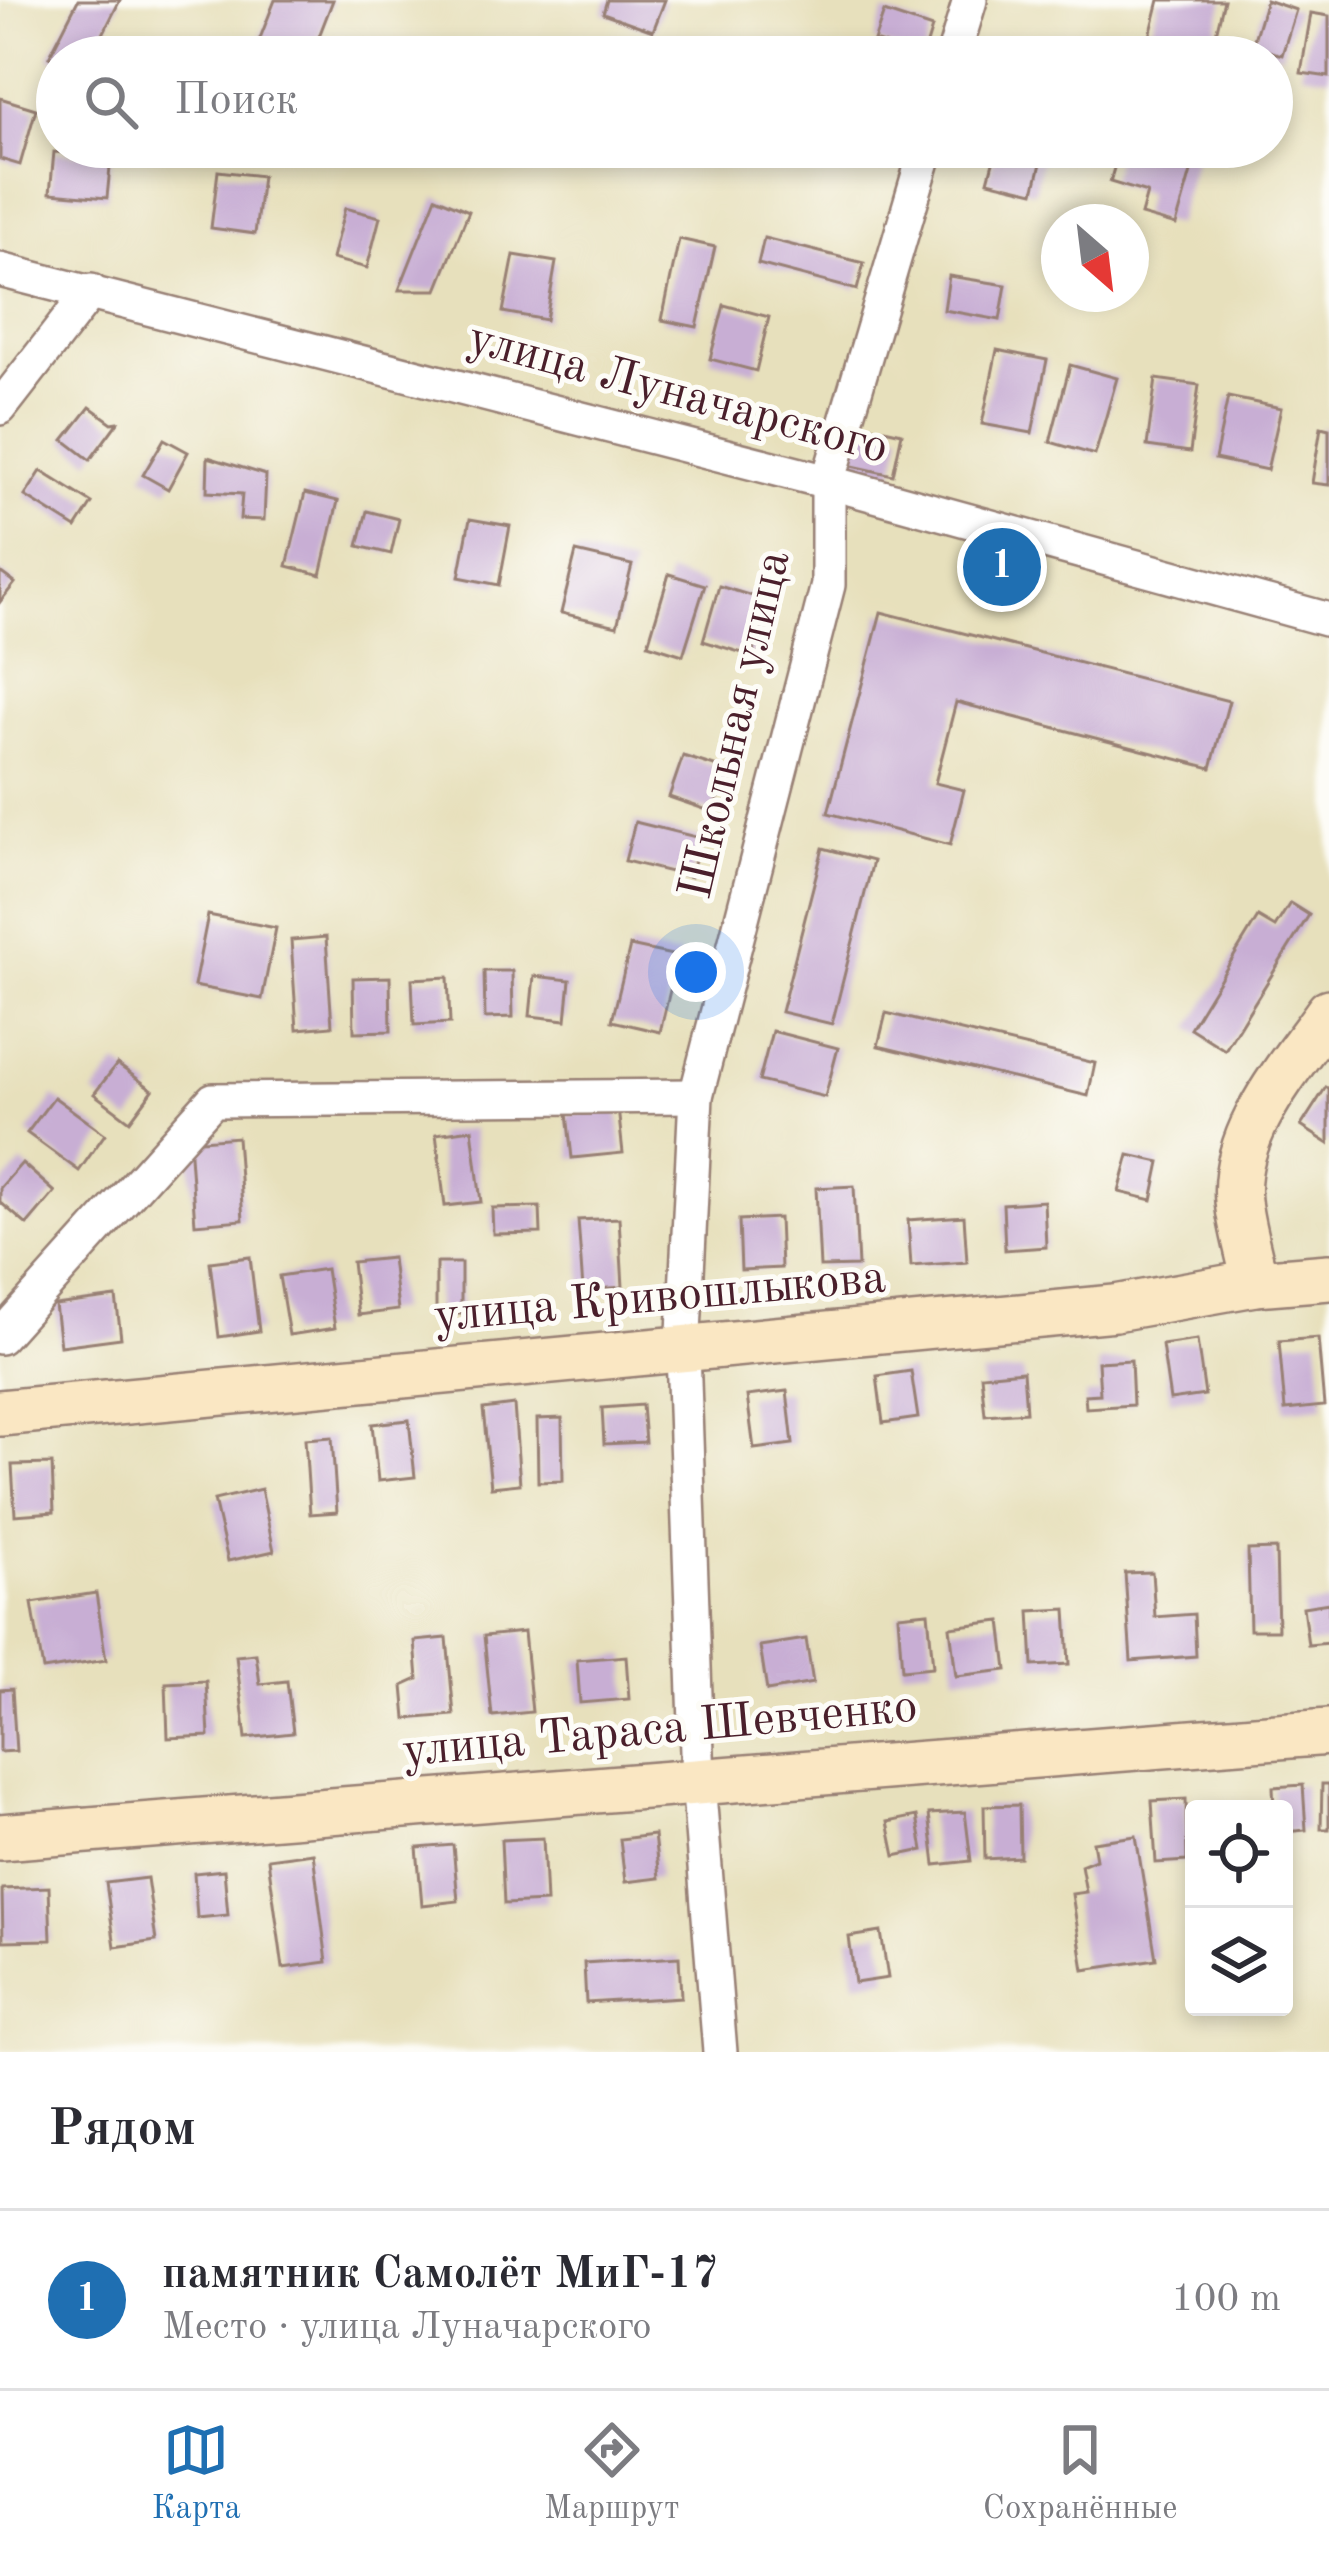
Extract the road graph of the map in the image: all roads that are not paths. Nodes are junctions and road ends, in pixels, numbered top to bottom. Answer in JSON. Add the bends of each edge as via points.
{"nodes":[{"id":1,"x":970,"y":0,"type":"edge"},
{"id":2,"x":959,"y":36,"type":"edge"},
{"id":3,"x":921,"y":168,"type":"edge"},
{"id":4,"x":0,"y":270,"type":"edge"},
{"id":5,"x":91,"y":291,"type":"junction"},
{"id":6,"x":0,"y":408,"type":"edge"},
{"id":7,"x":828,"y":482,"type":"junction"},
{"id":8,"x":1329,"y":620,"type":"edge"},
{"id":9,"x":1329,"y":1012,"type":"edge"},
{"id":10,"x":696,"y":1096,"type":"junction"},
{"id":11,"x":1329,"y":1277,"type":"edge"},
{"id":12,"x":1255,"y":1283,"type":"junction"},
{"id":13,"x":0,"y":1337,"type":"edge"},
{"id":14,"x":683,"y":1352,"type":"junction"},
{"id":15,"x":0,"y":1413,"type":"edge"},
{"id":16,"x":1329,"y":1732,"type":"edge"},
{"id":17,"x":698,"y":1781,"type":"junction"},
{"id":18,"x":0,"y":1838,"type":"edge"},
{"id":19,"x":720,"y":2052,"type":"edge"}],
"edges":[{"from":1,"to":2,"type":"street"},
{"from":3,"to":7,"type":"street","name":"Школьная улица"},
{"from":4,"to":5,"type":"street","name":"улица Луначарского"},
{"from":5,"to":6,"type":"street"},
{"from":5,"to":7,"type":"street","name":"улица Луначарского"},
{"from":7,"to":8,"type":"street","name":"улица Луначарского"},
{"from":7,"to":10,"type":"street","name":"Школьная улица","via":[[828,585]]},
{"from":9,"to":12,"type":"street","via":[[1274,1091],[1241,1166],[1238,1198]]},
{"from":10,"to":13,"type":"street","via":[[213,1100]]},
{"from":10,"to":14,"type":"street","name":"Школьная улица"},
{"from":11,"to":12,"type":"street","name":"улица Кривошлыкова"},
{"from":12,"to":14,"type":"street","name":"улица Кривошлыкова","via":[[1115,1308]]},
{"from":14,"to":15,"type":"street","name":"улица Кривошлыкова"},
{"from":14,"to":17,"type":"street","name":"Школьная улица"},
{"from":16,"to":17,"type":"street","name":"улица Тараса Шевченко"},
{"from":17,"to":18,"type":"street","name":"улица Тараса Шевченко"},
{"from":17,"to":19,"type":"street","name":"Школьная улица"}]}
